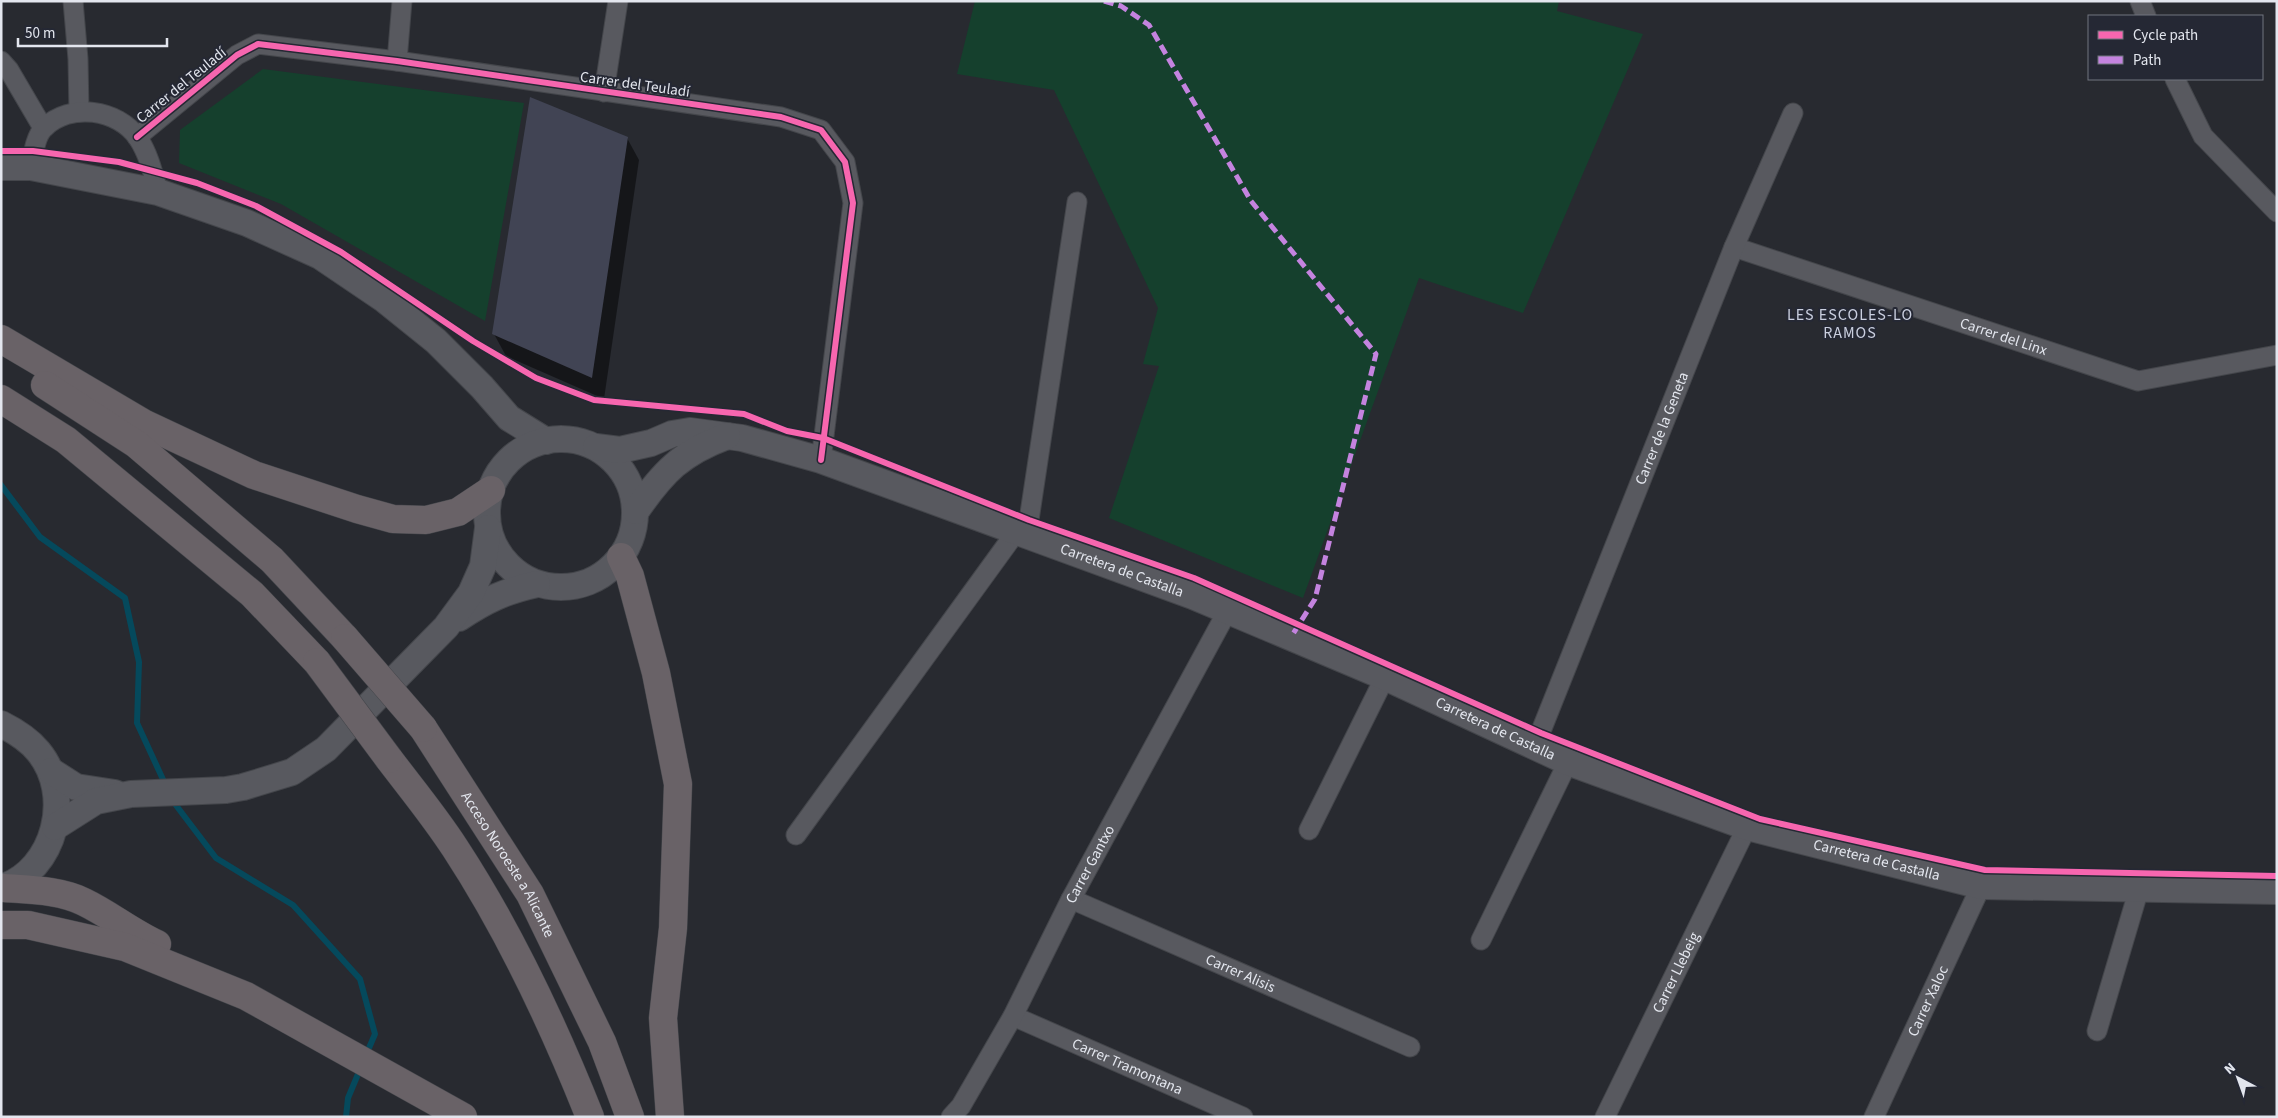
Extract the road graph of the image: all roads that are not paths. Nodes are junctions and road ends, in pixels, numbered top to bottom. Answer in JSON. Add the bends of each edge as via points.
{"nodes":[{"id":1,"x":73,"y":1,"type":"edge"},
{"id":2,"x":402,"y":1,"type":"edge"},
{"id":3,"x":618,"y":1,"type":"edge"},
{"id":4,"x":2140,"y":1,"type":"edge"},
{"id":5,"x":2146,"y":15,"type":"edge"},
{"id":6,"x":1,"y":61,"type":"edge"},
{"id":7,"x":397,"y":61,"type":"junction"},
{"id":8,"x":2175,"y":80,"type":"edge"},
{"id":9,"x":604,"y":92,"type":"junction"},
{"id":10,"x":79,"y":112,"type":"junction"},
{"id":11,"x":1793,"y":113,"type":"dead end"},
{"id":12,"x":43,"y":128,"type":"junction"},
{"id":13,"x":137,"y":137,"type":"junction"},
{"id":14,"x":1,"y":167,"type":"edge"},
{"id":15,"x":31,"y":167,"type":"junction"},
{"id":16,"x":158,"y":192,"type":"junction"},
{"id":17,"x":1077,"y":202,"type":"dead end"},
{"id":18,"x":2277,"y":212,"type":"edge"},
{"id":19,"x":1734,"y":247,"type":"junction"},
{"id":20,"x":1,"y":339,"type":"edge"},
{"id":21,"x":2277,"y":355,"type":"edge"},
{"id":22,"x":1,"y":360,"type":"edge"},
{"id":23,"x":51,"y":378,"type":"junction"},
{"id":24,"x":1,"y":399,"type":"edge"},
{"id":25,"x":734,"y":437,"type":"junction"},
{"id":26,"x":534,"y":446,"type":"junction"},
{"id":27,"x":596,"y":447,"type":"junction"},
{"id":28,"x":821,"y":460,"type":"junction"},
{"id":29,"x":491,"y":490,"type":"junction"},
{"id":30,"x":636,"y":511,"type":"junction"},
{"id":31,"x":488,"y":528,"type":"junction"},
{"id":32,"x":1016,"y":532,"type":"junction"},
{"id":33,"x":621,"y":557,"type":"junction"},
{"id":34,"x":537,"y":584,"type":"junction"},
{"id":35,"x":1228,"y":610,"type":"junction"},
{"id":36,"x":446,"y":627,"type":"junction"},
{"id":37,"x":1385,"y":677,"type":"junction"},
{"id":38,"x":1,"y":724,"type":"edge"},
{"id":39,"x":1535,"y":746,"type":"junction"},
{"id":40,"x":1568,"y":762,"type":"junction"},
{"id":41,"x":51,"y":771,"type":"junction"},
{"id":42,"x":131,"y":794,"type":"junction"},
{"id":43,"x":55,"y":827,"type":"junction"},
{"id":44,"x":1747,"y":827,"type":"junction"},
{"id":45,"x":1309,"y":830,"type":"dead end"},
{"id":46,"x":796,"y":834,"type":"dead end"},
{"id":47,"x":1981,"y":886,"type":"junction"},
{"id":48,"x":3,"y":888,"type":"edge"},
{"id":49,"x":2139,"y":889,"type":"junction"},
{"id":50,"x":2277,"y":891,"type":"edge"},
{"id":51,"x":1071,"y":899,"type":"junction"},
{"id":52,"x":1,"y":925,"type":"edge"},
{"id":53,"x":1481,"y":940,"type":"dead end"},
{"id":54,"x":246,"y":996,"type":"junction"},
{"id":55,"x":1013,"y":1016,"type":"junction"},
{"id":56,"x":2097,"y":1030,"type":"dead end"},
{"id":57,"x":1410,"y":1047,"type":"dead end"},
{"id":58,"x":463,"y":1117,"type":"edge"},
{"id":59,"x":590,"y":1117,"type":"edge"},
{"id":60,"x":630,"y":1117,"type":"edge"},
{"id":61,"x":670,"y":1117,"type":"edge"},
{"id":62,"x":951,"y":1117,"type":"edge"},
{"id":63,"x":1243,"y":1117,"type":"edge"},
{"id":64,"x":1605,"y":1117,"type":"edge"},
{"id":65,"x":1874,"y":1117,"type":"edge"}],
"edges":[{"from":1,"to":10,"type":"street"},
{"from":2,"to":7,"type":"street"},
{"from":3,"to":9,"type":"street"},
{"from":4,"to":5,"type":"street"},
{"from":6,"to":12,"type":"street","via":[[10,70]]},
{"from":7,"to":9,"type":"street","name":"Carrer del Teuladí"},
{"from":7,"to":13,"type":"street","name":"Carrer del Teuladí","via":[[258,44],[238,55]]},
{"from":8,"to":18,"type":"street","via":[[2203,136]]},
{"from":9,"to":28,"type":"street","name":"Carrer del Teuladí","via":[[781,117],[821,130],[845,162],[853,203]]},
{"from":10,"to":12,"type":"street","via":[[69,113]]},
{"from":10,"to":13,"type":"street","via":[[117,118]]},
{"from":11,"to":19,"type":"street","name":"Carrer de la Geneta"},
{"from":12,"to":15,"type":"street","via":[[33,151]]},
{"from":13,"to":16,"type":"street","via":[[150,162]]},
{"from":14,"to":15,"type":"main road"},
{"from":15,"to":16,"type":"main road"},
{"from":16,"to":26,"type":"main road","via":[[247,223],[320,256],[385,300],[436,342],[482,387]]},
{"from":17,"to":32,"type":"street","via":[[1029,520]]},
{"from":19,"to":21,"type":"street","name":"Carrer del Linx","via":[[2138,381]]},
{"from":19,"to":39,"type":"street","name":"Carrer de la Geneta"},
{"from":20,"to":23,"type":"highway"},
{"from":22,"to":23,"type":"highway"},
{"from":23,"to":29,"type":"highway","via":[[254,475],[393,519],[426,520],[458,512]]},
{"from":23,"to":60,"type":"highway","name":"Acceso Noroeste a Alicante","bridge":true,"via":[[136,444],[272,560],[423,728],[530,894],[602,1042]]},
{"from":24,"to":59,"type":"highway","bridge":true,"via":[[66,440],[252,594],[317,662],[454,846],[499,921],[541,1002]]},
{"from":25,"to":27,"type":"main road","name":"Carretera de Castalla","via":[[690,432],[672,434],[620,450]]},
{"from":25,"to":28,"type":"main road","name":"Carretera de Castalla"},
{"from":25,"to":30,"type":"main road","via":[[690,453],[670,468]]},
{"from":26,"to":27,"type":"main road","via":[[571,440]]},
{"from":26,"to":29,"type":"main road","via":[[508,461]]},
{"from":27,"to":30,"type":"main road","via":[[612,458],[624,474]]},
{"from":28,"to":32,"type":"main road","name":"Carretera de Castalla"},
{"from":29,"to":31,"type":"main road"},
{"from":30,"to":33,"type":"main road","via":[[632,536]]},
{"from":31,"to":34,"type":"main road","via":[[497,552],[514,571]]},
{"from":31,"to":36,"type":"main road","via":[[483,566],[471,593]]},
{"from":32,"to":35,"type":"main road","name":"Carretera de Castalla"},
{"from":32,"to":46,"type":"street"},
{"from":33,"to":34,"type":"main road","via":[[604,574],[583,584],[560,588]]},
{"from":33,"to":61,"type":"highway","via":[[630,576],[656,673],[678,784],[673,928],[663,1018]]},
{"from":34,"to":36,"type":"main road","via":[[512,589],[486,600]]},
{"from":35,"to":37,"type":"main road","name":"Carretera de Castalla"},
{"from":35,"to":51,"type":"street","name":"Carrer Gantxo"},
{"from":36,"to":42,"type":"main road","via":[[326,749],[292,772],[226,790]]},
{"from":37,"to":39,"type":"main road","name":"Carretera de Castalla"},
{"from":37,"to":45,"type":"street"},
{"from":38,"to":41,"type":"main road","via":[[21,735],[38,751]]},
{"from":39,"to":40,"type":"main road","name":"Carretera de Castalla"},
{"from":40,"to":44,"type":"main road","name":"Carretera de Castalla"},
{"from":40,"to":53,"type":"street"},
{"from":41,"to":42,"type":"main road","via":[[76,787]]},
{"from":41,"to":43,"type":"main road","via":[[58,799]]},
{"from":42,"to":43,"type":"main road","via":[[96,801]]},
{"from":43,"to":48,"type":"main road","via":[[45,852],[27,873]]},
{"from":44,"to":47,"type":"main road","name":"Carretera de Castalla"},
{"from":44,"to":64,"type":"street","name":"Carrer Llebeig"},
{"from":47,"to":49,"type":"main road","name":"Carretera de Castalla"},
{"from":47,"to":65,"type":"street","name":"Carrer Xaloc"},
{"from":48,"to":54,"type":"highway","via":[[48,892],[82,901],[137,935],[209,967]]},
{"from":49,"to":50,"type":"main road","name":"Carretera de Castalla"},
{"from":49,"to":56,"type":"street"},
{"from":51,"to":55,"type":"street","name":"Carrer Gantxo"},
{"from":51,"to":57,"type":"street","name":"Carrer Alisis"},
{"from":52,"to":54,"type":"highway","via":[[28,925],[126,947]]},
{"from":54,"to":58,"type":"highway"},
{"from":55,"to":62,"type":"street","name":"Carrer Gantxo","via":[[961,1106]]},
{"from":55,"to":63,"type":"street","name":"Carrer Tramontana"}]}
